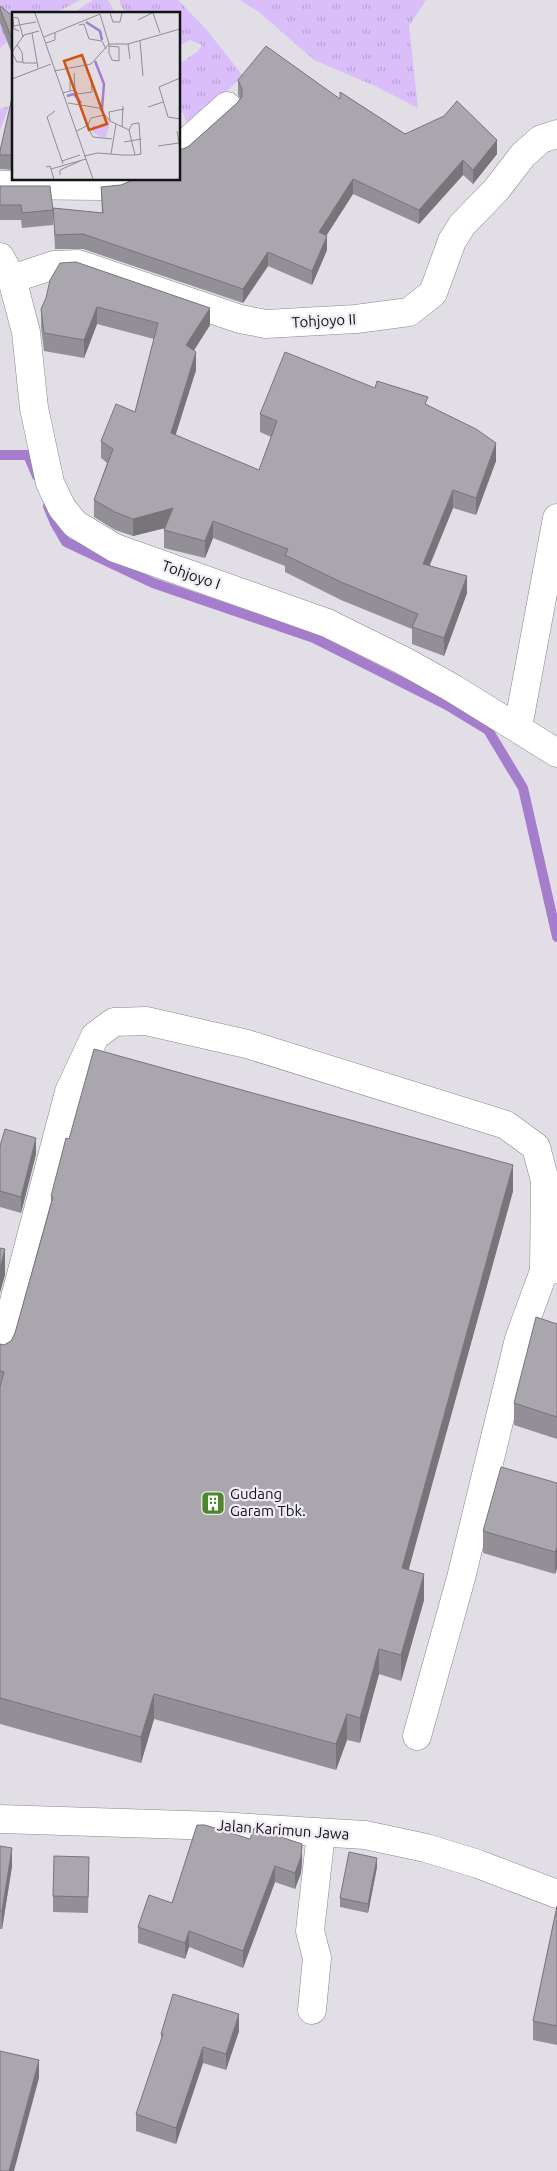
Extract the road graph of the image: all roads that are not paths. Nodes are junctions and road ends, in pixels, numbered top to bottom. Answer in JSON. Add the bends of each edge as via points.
{"nodes":[{"id":1,"x":227,"y":106,"type":"dead end"},
{"id":2,"x":557,"y":134,"type":"edge"},
{"id":3,"x":180,"y":147,"type":"edge"},
{"id":4,"x":130,"y":180,"type":"edge"},
{"id":5,"x":0,"y":185,"type":"edge"},
{"id":6,"x":6,"y":268,"type":"edge"},
{"id":7,"x":557,"y":518,"type":"edge"},
{"id":8,"x":518,"y":727,"type":"junction"},
{"id":9,"x":557,"y":753,"type":"edge"},
{"id":10,"x":550,"y":1270,"type":"edge"},
{"id":11,"x":0,"y":1355,"type":"edge"},
{"id":12,"x":418,"y":1736,"type":"dead end"},
{"id":13,"x":0,"y":1819,"type":"edge"},
{"id":14,"x":321,"y":1833,"type":"junction"},
{"id":15,"x":557,"y":1894,"type":"edge"},
{"id":16,"x":312,"y":2010,"type":"dead end"}],
"edges":[{"from":1,"to":3,"type":"street"},
{"from":2,"to":6,"type":"street","name":"Tohjoyo II","via":[[541,140],[523,155],[462,226],[452,241],[433,293],[410,312],[266,324],[240,319],[78,264]]},
{"from":4,"to":5,"type":"street","via":[[100,186]]},
{"from":6,"to":8,"type":"street","name":"Tohjoyo I","via":[[26,332],[34,408],[50,483],[62,508],[75,524],[115,548],[327,623],[404,661]]},
{"from":7,"to":8,"type":"street"},
{"from":8,"to":9,"type":"street","name":"Tohjoyo I"},
{"from":10,"to":11,"type":"street","via":[[545,1181],[536,1147],[506,1125],[247,1044],[146,1021],[114,1022],[94,1036],[69,1092]]},
{"from":10,"to":12,"type":"street","via":[[520,1339]]},
{"from":13,"to":14,"type":"street","name":"Jalan Karimun Jawa","via":[[218,1826]]},
{"from":14,"to":15,"type":"street","name":"Jalan Karimun Jawa","via":[[364,1835],[426,1848]]},
{"from":14,"to":16,"type":"street","via":[[310,1931],[316,1958]]}]}
